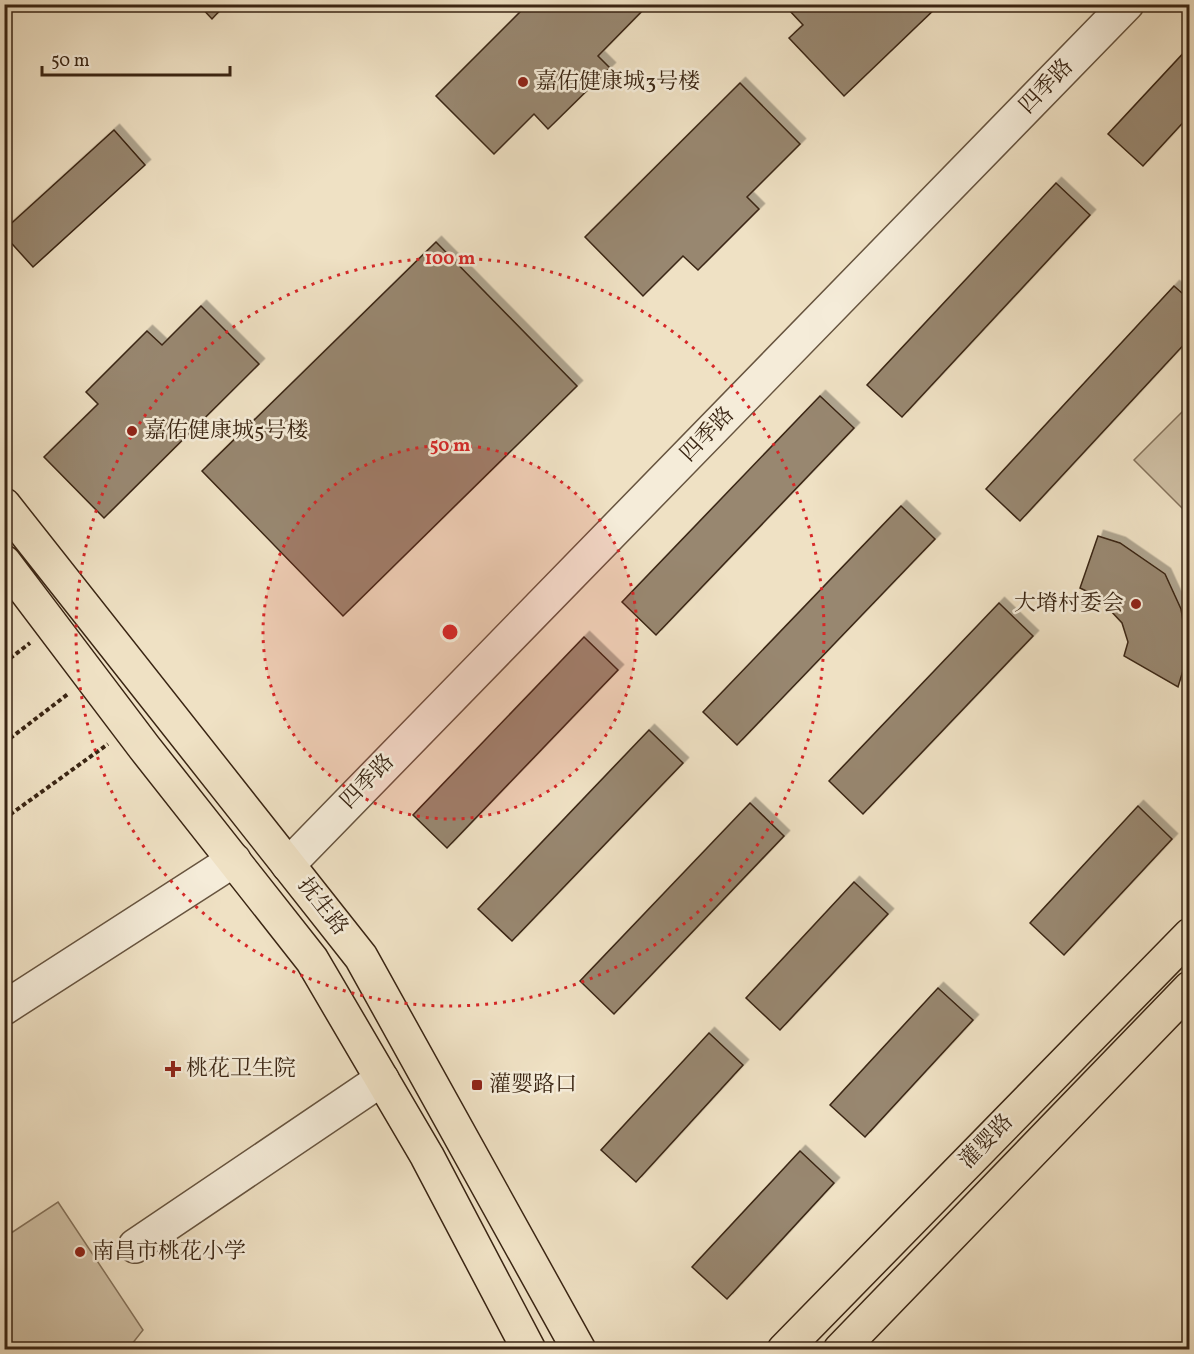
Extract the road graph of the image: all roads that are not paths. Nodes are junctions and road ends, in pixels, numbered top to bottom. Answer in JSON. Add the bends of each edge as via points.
{"nodes":[{"id":1,"x":1127,"y":4,"type":"edge"},
{"id":2,"x":4,"y":505,"type":"edge"},
{"id":3,"x":4,"y":562,"type":"edge"},
{"id":4,"x":228,"y":852,"type":"junction"},
{"id":5,"x":288,"y":865,"type":"junction"},
{"id":6,"x":1190,"y":935,"type":"edge"},
{"id":7,"x":4,"y":985,"type":"edge"},
{"id":8,"x":1190,"y":988,"type":"edge"},
{"id":9,"x":4,"y":1008,"type":"edge"},
{"id":10,"x":382,"y":1079,"type":"junction"},
{"id":11,"x":135,"y":1246,"type":"dead end"},
{"id":12,"x":529,"y":1350,"type":"edge"},
{"id":13,"x":579,"y":1350,"type":"edge"},
{"id":14,"x":784,"y":1350,"type":"edge"},
{"id":15,"x":840,"y":1350,"type":"edge"}],
"edges":[{"from":1,"to":5,"type":"street","name":"四季路"},
{"from":2,"to":5,"type":"main road","name":"抚生路"},
{"from":3,"to":4,"type":"main road","name":"抚生路"},
{"from":4,"to":7,"type":"street"},
{"from":4,"to":9,"type":"street"},
{"from":4,"to":10,"type":"main road","name":"抚生路","via":[[312,960]]},
{"from":5,"to":13,"type":"main road","name":"抚生路","via":[[361,957]]},
{"from":6,"to":14,"type":"main road","name":"灌婴路"},
{"from":8,"to":15,"type":"main road","name":"灌婴路"},
{"from":10,"to":11,"type":"street"},
{"from":10,"to":12,"type":"main road","name":"抚生路"}]}
